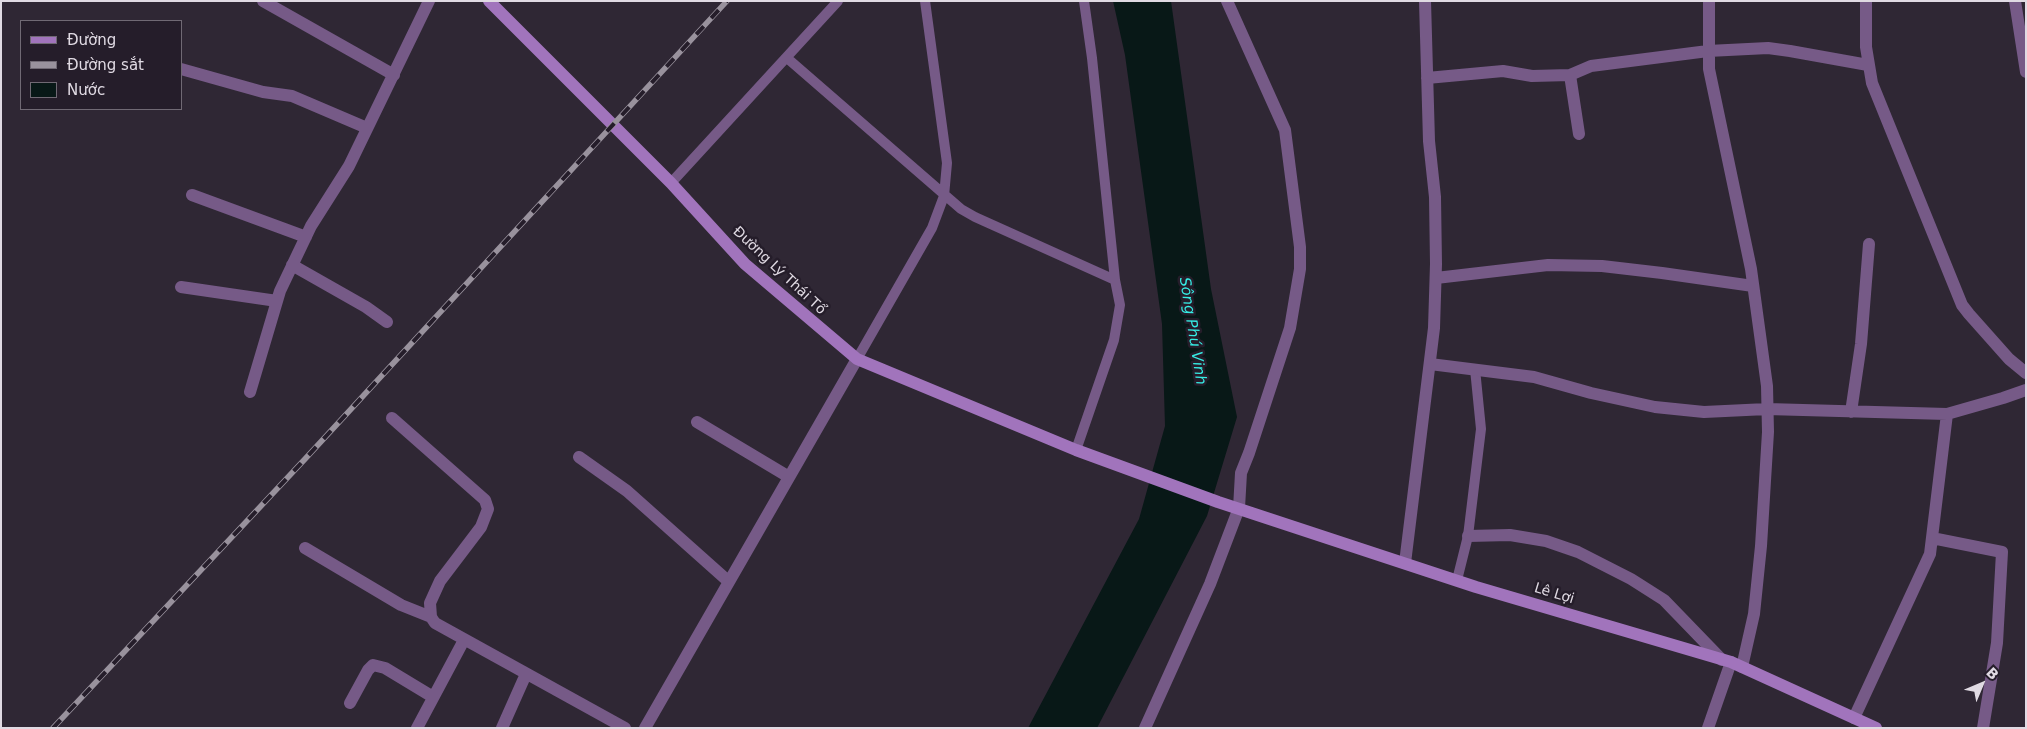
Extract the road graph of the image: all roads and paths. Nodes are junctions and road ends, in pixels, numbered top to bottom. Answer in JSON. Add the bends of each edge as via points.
{"nodes":[{"id":1,"x":263,"y":1,"type":"edge"},
{"id":2,"x":429,"y":1,"type":"edge"},
{"id":3,"x":489,"y":1,"type":"edge"},
{"id":4,"x":838,"y":1,"type":"edge"},
{"id":5,"x":925,"y":1,"type":"edge"},
{"id":6,"x":1084,"y":1,"type":"edge"},
{"id":7,"x":1228,"y":1,"type":"edge"},
{"id":8,"x":1424,"y":1,"type":"edge"},
{"id":9,"x":1709,"y":1,"type":"edge"},
{"id":10,"x":1866,"y":1,"type":"edge"},
{"id":11,"x":2015,"y":1,"type":"edge"},
{"id":12,"x":1708,"y":51,"type":"junction"},
{"id":13,"x":787,"y":58,"type":"junction"},
{"id":14,"x":1868,"y":65,"type":"junction"},
{"id":15,"x":182,"y":69,"type":"edge"},
{"id":16,"x":2026,"y":72,"type":"edge"},
{"id":17,"x":394,"y":75,"type":"junction"},
{"id":18,"x":1570,"y":75,"type":"junction"},
{"id":19,"x":1426,"y":78,"type":"junction"},
{"id":20,"x":367,"y":128,"type":"junction"},
{"id":21,"x":1579,"y":134,"type":"dead end"},
{"id":22,"x":671,"y":183,"type":"junction"},
{"id":23,"x":192,"y":195,"type":"dead end"},
{"id":24,"x":944,"y":196,"type":"junction"},
{"id":25,"x":306,"y":237,"type":"junction"},
{"id":26,"x":1868,"y":244,"type":"dead end"},
{"id":27,"x":292,"y":265,"type":"junction"},
{"id":28,"x":1436,"y":278,"type":"junction"},
{"id":29,"x":1115,"y":280,"type":"junction"},
{"id":30,"x":1753,"y":286,"type":"junction"},
{"id":31,"x":181,"y":287,"type":"dead end"},
{"id":32,"x":276,"y":301,"type":"junction"},
{"id":33,"x":387,"y":322,"type":"dead end"},
{"id":34,"x":857,"y":359,"type":"junction"},
{"id":35,"x":1430,"y":364,"type":"junction"},
{"id":36,"x":1475,"y":369,"type":"junction"},
{"id":37,"x":2026,"y":374,"type":"edge"},
{"id":38,"x":2026,"y":390,"type":"edge"},
{"id":39,"x":250,"y":392,"type":"dead end"},
{"id":40,"x":1767,"y":408,"type":"junction"},
{"id":41,"x":1851,"y":412,"type":"junction"},
{"id":42,"x":1946,"y":414,"type":"junction"},
{"id":43,"x":392,"y":418,"type":"dead end"},
{"id":44,"x":697,"y":422,"type":"dead end"},
{"id":45,"x":1076,"y":450,"type":"junction"},
{"id":46,"x":579,"y":457,"type":"dead end"},
{"id":47,"x":789,"y":477,"type":"junction"},
{"id":48,"x":1218,"y":502,"type":"joint"},
{"id":49,"x":1239,"y":508,"type":"junction"},
{"id":50,"x":1468,"y":536,"type":"junction"},
{"id":51,"x":1932,"y":538,"type":"junction"},
{"id":52,"x":305,"y":548,"type":"dead end"},
{"id":53,"x":1405,"y":563,"type":"junction"},
{"id":54,"x":1457,"y":580,"type":"junction"},
{"id":55,"x":728,"y":581,"type":"junction"},
{"id":56,"x":431,"y":617,"type":"junction"},
{"id":57,"x":464,"y":640,"type":"junction"},
{"id":58,"x":1732,"y":663,"type":"junction"},
{"id":59,"x":526,"y":674,"type":"junction"},
{"id":60,"x":433,"y":698,"type":"junction"},
{"id":61,"x":350,"y":703,"type":"dead end"},
{"id":62,"x":1854,"y":718,"type":"junction"},
{"id":63,"x":417,"y":728,"type":"edge"},
{"id":64,"x":502,"y":728,"type":"edge"},
{"id":65,"x":625,"y":728,"type":"edge"},
{"id":66,"x":645,"y":728,"type":"edge"},
{"id":67,"x":1145,"y":728,"type":"edge"},
{"id":68,"x":1708,"y":728,"type":"edge"},
{"id":69,"x":1876,"y":728,"type":"edge"},
{"id":70,"x":1983,"y":728,"type":"edge"}],
"edges":[{"from":1,"to":17,"type":"street"},
{"from":2,"to":17,"type":"street"},
{"from":3,"to":22,"type":"main road","name":"Đường Lý Thái Tổ"},
{"from":4,"to":13,"type":"lane"},
{"from":5,"to":24,"type":"lane","via":[[947,163]]},
{"from":6,"to":29,"type":"lane"},
{"from":7,"to":49,"type":"street","via":[[1285,130],[1300,247],[1300,269],[1290,328],[1241,473]]},
{"from":8,"to":19,"type":"street"},
{"from":9,"to":12,"type":"street"},
{"from":10,"to":14,"type":"street"},
{"from":11,"to":16,"type":"street"},
{"from":12,"to":14,"type":"street","via":[[1776,49]]},
{"from":12,"to":18,"type":"street","via":[[1591,66]]},
{"from":12,"to":30,"type":"street"},
{"from":13,"to":22,"type":"lane"},
{"from":13,"to":24,"type":"lane"},
{"from":14,"to":37,"type":"street","via":[[1872,83],[1962,305]]},
{"from":15,"to":20,"type":"street","via":[[262,92],[292,96]]},
{"from":17,"to":20,"type":"street"},
{"from":18,"to":19,"type":"street","via":[[1532,76],[1503,71]]},
{"from":18,"to":21,"type":"street"},
{"from":19,"to":28,"type":"street"},
{"from":20,"to":25,"type":"street"},
{"from":22,"to":34,"type":"main road","name":"Đường Lý Thái Tổ","via":[[745,264]]},
{"from":23,"to":25,"type":"street"},
{"from":24,"to":29,"type":"lane","via":[[975,217]]},
{"from":24,"to":34,"type":"lane","via":[[932,228]]},
{"from":25,"to":27,"type":"street"},
{"from":26,"to":41,"type":"street","via":[[1861,344]]},
{"from":27,"to":32,"type":"street"},
{"from":27,"to":33,"type":"street"},
{"from":28,"to":30,"type":"street","via":[[1548,265],[1662,273]]},
{"from":28,"to":35,"type":"street"},
{"from":29,"to":45,"type":"lane","via":[[1120,305],[1119,324]]},
{"from":30,"to":40,"type":"street","via":[[1767,386]]},
{"from":31,"to":32,"type":"street"},
{"from":32,"to":39,"type":"street"},
{"from":34,"to":45,"type":"main road","name":"Đường Lý Thái Tổ"},
{"from":34,"to":47,"type":"street"},
{"from":35,"to":36,"type":"street"},
{"from":35,"to":53,"type":"street"},
{"from":36,"to":40,"type":"street","via":[[1534,377],[1655,407],[1704,412]]},
{"from":36,"to":50,"type":"lane","via":[[1481,429]]},
{"from":38,"to":42,"type":"street"},
{"from":40,"to":41,"type":"street"},
{"from":40,"to":58,"type":"street","via":[[1754,614]]},
{"from":41,"to":42,"type":"street"},
{"from":42,"to":51,"type":"street"},
{"from":43,"to":56,"type":"street","via":[[485,500],[488,508],[481,527],[440,581],[430,603]]},
{"from":44,"to":47,"type":"street"},
{"from":45,"to":48,"type":"main road","name":"Đường Lý Thái Tổ"},
{"from":46,"to":55,"type":"street","via":[[626,490]]},
{"from":47,"to":55,"type":"street"},
{"from":48,"to":49,"type":"main road","name":"Lê Lợi"},
{"from":49,"to":53,"type":"main road","name":"Lê Lợi"},
{"from":49,"to":67,"type":"street","via":[[1210,584]]},
{"from":50,"to":54,"type":"lane"},
{"from":50,"to":58,"type":"street","via":[[1510,535],[1578,552],[1664,600]]},
{"from":51,"to":62,"type":"street","via":[[1930,554]]},
{"from":51,"to":70,"type":"street","via":[[2002,552],[1997,643]]},
{"from":52,"to":56,"type":"street","via":[[401,605]]},
{"from":53,"to":54,"type":"main road","name":"Lê Lợi"},
{"from":54,"to":58,"type":"main road","name":"Lê Lợi"},
{"from":55,"to":66,"type":"street"},
{"from":56,"to":57,"type":"street","via":[[440,627]]},
{"from":57,"to":59,"type":"street"},
{"from":57,"to":60,"type":"street"},
{"from":58,"to":62,"type":"main road","name":"Lê Lợi"},
{"from":58,"to":68,"type":"street"},
{"from":59,"to":64,"type":"street"},
{"from":59,"to":65,"type":"street"},
{"from":60,"to":61,"type":"street","via":[[385,668],[373,665]]},
{"from":60,"to":63,"type":"street"},
{"from":62,"to":69,"type":"main road","name":"Lê Lợi"}]}
